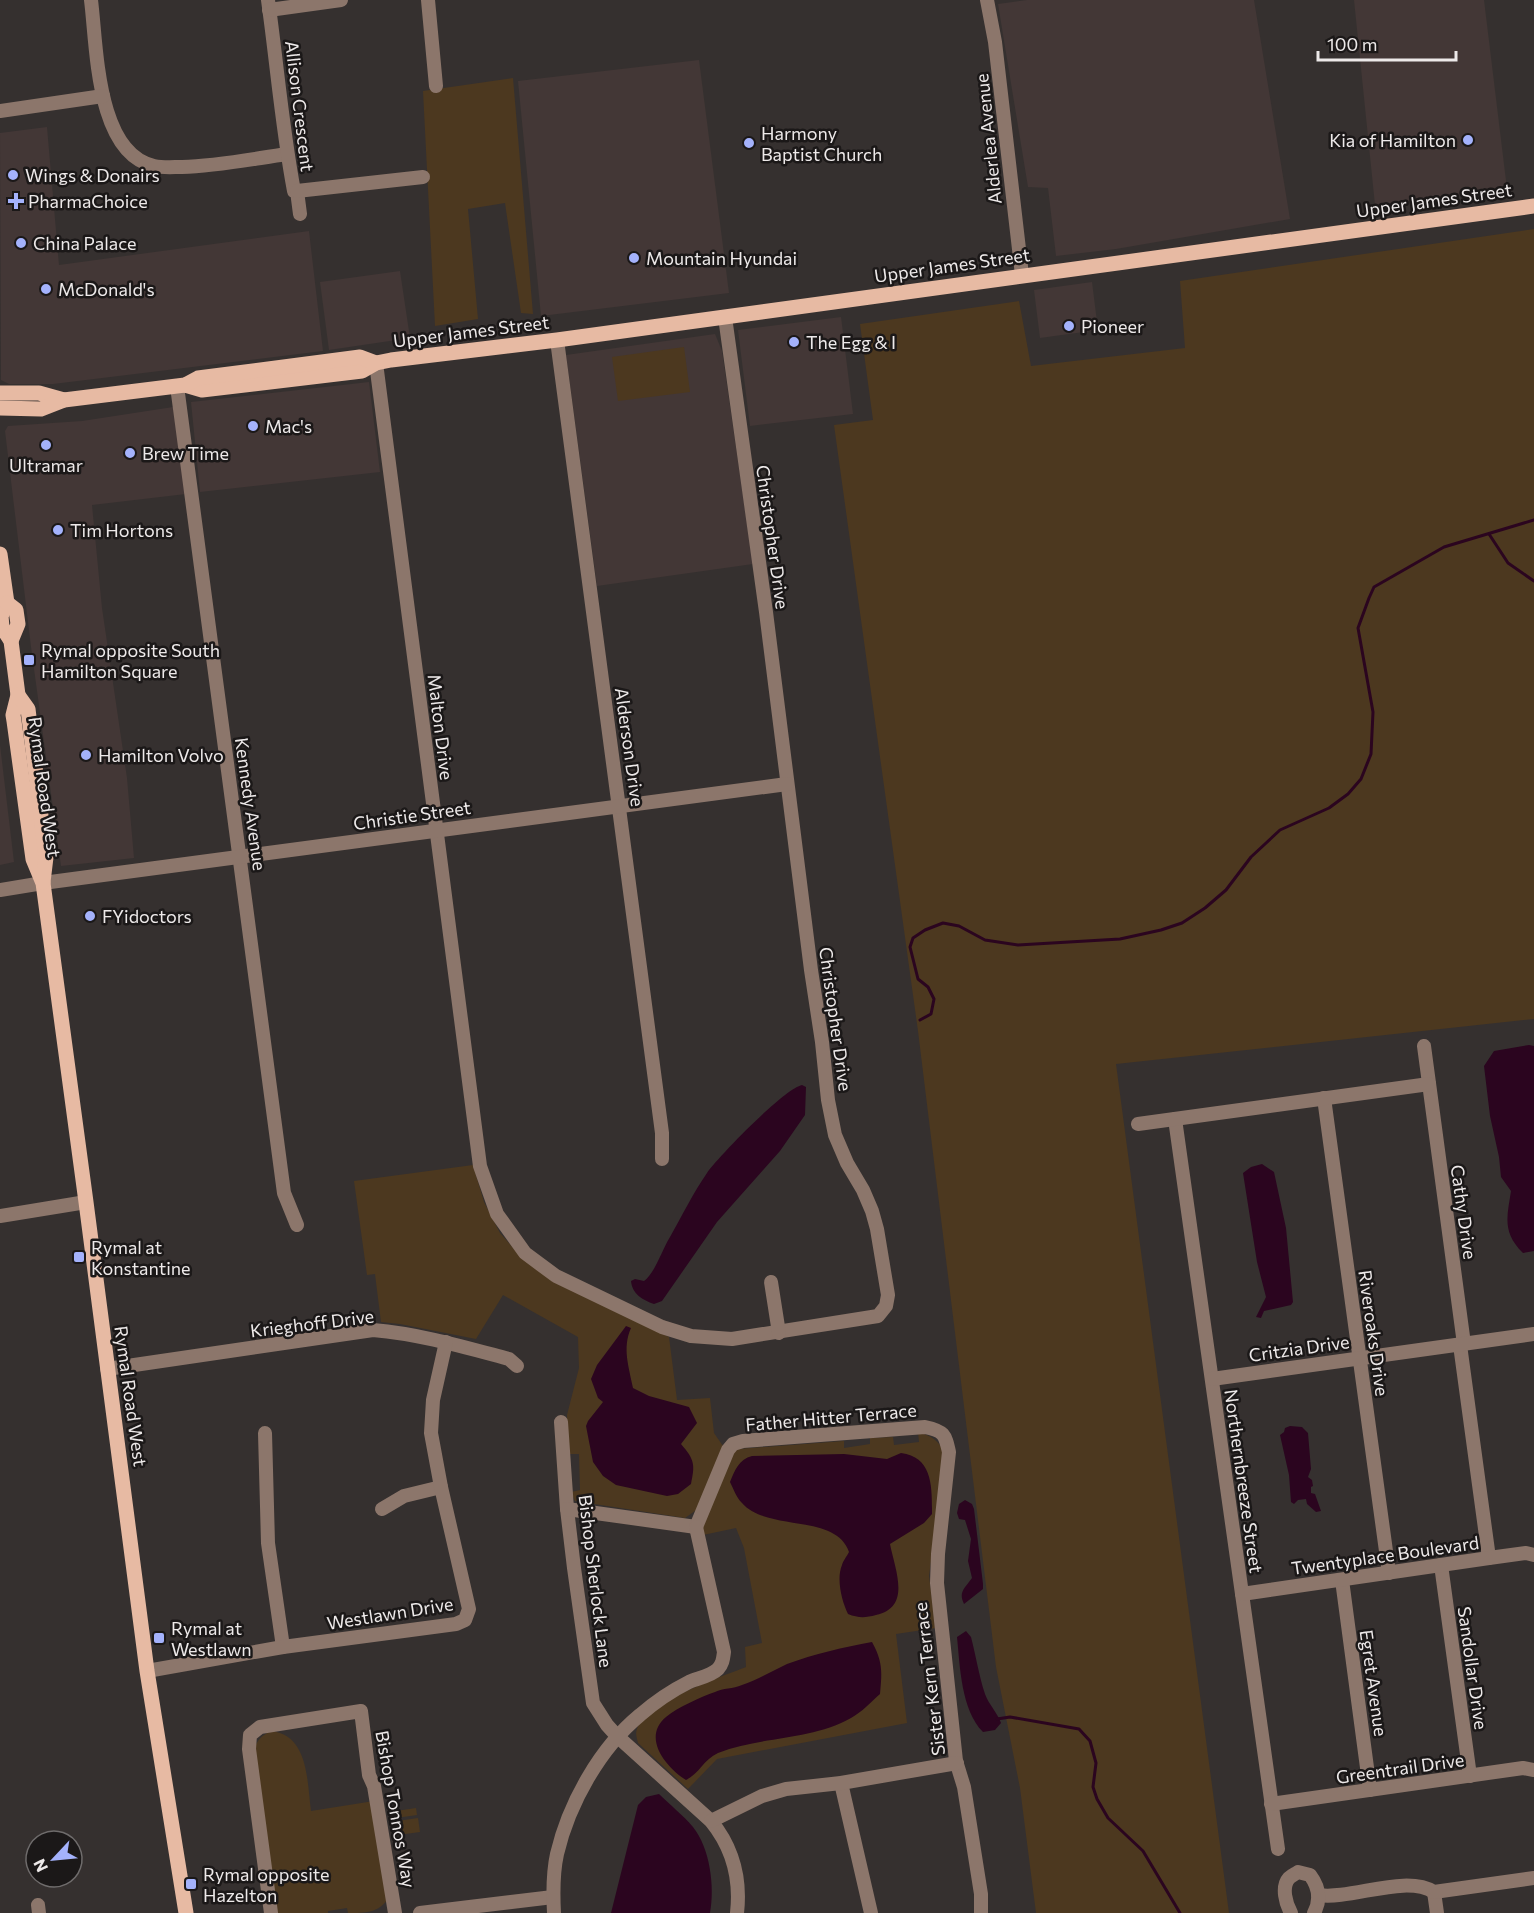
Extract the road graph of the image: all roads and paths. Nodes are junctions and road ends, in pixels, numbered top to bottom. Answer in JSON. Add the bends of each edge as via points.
{"nodes":[{"id":1,"x":91,"y":0,"type":"edge"},
{"id":2,"x":341,"y":0,"type":"edge"},
{"id":3,"x":428,"y":0,"type":"edge"},
{"id":4,"x":987,"y":0,"type":"edge"},
{"id":5,"x":269,"y":5,"type":"edge"},
{"id":6,"x":436,"y":86,"type":"dead end"},
{"id":7,"x":103,"y":96,"type":"junction"},
{"id":8,"x":0,"y":111,"type":"edge"},
{"id":9,"x":287,"y":154,"type":"junction"},
{"id":10,"x":423,"y":177,"type":"dead end"},
{"id":11,"x":297,"y":191,"type":"junction"},
{"id":12,"x":1534,"y":206,"type":"edge"},
{"id":13,"x":300,"y":214,"type":"dead end"},
{"id":14,"x":1022,"y":275,"type":"junction"},
{"id":15,"x":725,"y":316,"type":"junction"},
{"id":16,"x":557,"y":340,"type":"junction"},
{"id":17,"x":376,"y":363,"type":"junction"},
{"id":18,"x":181,"y":386,"type":"junction"},
{"id":19,"x":0,"y":393,"type":"edge"},
{"id":20,"x":64,"y":400,"type":"junction"},
{"id":21,"x":0,"y":408,"type":"edge"},
{"id":22,"x":0,"y":554,"type":"edge"},
{"id":23,"x":787,"y":784,"type":"junction"},
{"id":24,"x":619,"y":805,"type":"junction"},
{"id":25,"x":436,"y":830,"type":"junction"},
{"id":26,"x":240,"y":856,"type":"junction"},
{"id":27,"x":43,"y":883,"type":"junction"},
{"id":28,"x":0,"y":890,"type":"edge"},
{"id":29,"x":1424,"y":1046,"type":"dead end"},
{"id":30,"x":1429,"y":1084,"type":"junction"},
{"id":31,"x":1324,"y":1098,"type":"junction"},
{"id":32,"x":1175,"y":1119,"type":"junction"},
{"id":33,"x":1138,"y":1124,"type":"dead end"},
{"id":34,"x":662,"y":1159,"type":"dead end"},
{"id":35,"x":86,"y":1202,"type":"junction"},
{"id":36,"x":0,"y":1216,"type":"edge"},
{"id":37,"x":297,"y":1225,"type":"dead end"},
{"id":38,"x":509,"y":1232,"type":"joint"},
{"id":39,"x":771,"y":1282,"type":"dead end"},
{"id":40,"x":779,"y":1333,"type":"junction"},
{"id":41,"x":1534,"y":1334,"type":"edge"},
{"id":42,"x":446,"y":1342,"type":"junction"},
{"id":43,"x":1462,"y":1344,"type":"junction"},
{"id":44,"x":1360,"y":1358,"type":"junction"},
{"id":45,"x":517,"y":1366,"type":"dead end"},
{"id":46,"x":107,"y":1369,"type":"junction"},
{"id":47,"x":1212,"y":1379,"type":"junction"},
{"id":48,"x":561,"y":1422,"type":"dead end"},
{"id":49,"x":265,"y":1433,"type":"dead end"},
{"id":50,"x":946,"y":1438,"type":"joint"},
{"id":51,"x":441,"y":1487,"type":"junction"},
{"id":52,"x":382,"y":1509,"type":"dead end"},
{"id":53,"x":567,"y":1509,"type":"junction"},
{"id":54,"x":696,"y":1527,"type":"junction"},
{"id":55,"x":1534,"y":1555,"type":"edge"},
{"id":56,"x":1489,"y":1558,"type":"junction"},
{"id":57,"x":1441,"y":1565,"type":"junction"},
{"id":58,"x":1389,"y":1573,"type":"junction"},
{"id":59,"x":1342,"y":1580,"type":"junction"},
{"id":60,"x":1242,"y":1594,"type":"junction"},
{"id":61,"x":283,"y":1647,"type":"junction"},
{"id":62,"x":147,"y":1671,"type":"junction"},
{"id":63,"x":617,"y":1736,"type":"junction"},
{"id":64,"x":957,"y":1763,"type":"junction"},
{"id":65,"x":1534,"y":1770,"type":"edge"},
{"id":66,"x":1470,"y":1776,"type":"junction"},
{"id":67,"x":841,"y":1783,"type":"junction"},
{"id":68,"x":1370,"y":1790,"type":"junction"},
{"id":69,"x":1271,"y":1804,"type":"junction"},
{"id":70,"x":711,"y":1821,"type":"junction"},
{"id":71,"x":1278,"y":1849,"type":"dead end"},
{"id":72,"x":1534,"y":1878,"type":"edge"},
{"id":73,"x":1434,"y":1892,"type":"junction"},
{"id":74,"x":1318,"y":1895,"type":"junction"},
{"id":75,"x":553,"y":1897,"type":"junction"},
{"id":76,"x":186,"y":1913,"type":"edge"},
{"id":77,"x":271,"y":1913,"type":"edge"},
{"id":78,"x":396,"y":1913,"type":"edge"},
{"id":79,"x":420,"y":1913,"type":"edge"},
{"id":80,"x":554,"y":1913,"type":"edge"},
{"id":81,"x":738,"y":1913,"type":"edge"},
{"id":82,"x":871,"y":1913,"type":"edge"},
{"id":83,"x":981,"y":1913,"type":"edge"},
{"id":84,"x":1291,"y":1913,"type":"edge"},
{"id":85,"x":1314,"y":1913,"type":"edge"},
{"id":86,"x":1437,"y":1913,"type":"edge"}],
"edges":[{"from":1,"to":7,"type":"street"},
{"from":2,"to":5,"type":"street"},
{"from":3,"to":6,"type":"street"},
{"from":4,"to":14,"type":"street","name":"Alderlea Avenue","via":[[996,42]]},
{"from":5,"to":9,"type":"street","name":"Allison Crescent"},
{"from":7,"to":8,"type":"street"},
{"from":7,"to":9,"type":"street","via":[[111,125],[128,152],[153,166],[201,166]]},
{"from":9,"to":11,"type":"street","name":"Allison Crescent"},
{"from":10,"to":11,"type":"street"},
{"from":11,"to":13,"type":"street","name":"Allison Crescent"},
{"from":12,"to":14,"type":"main road","name":"Upper James Street"},
{"from":14,"to":15,"type":"main road","name":"Upper James Street"},
{"from":15,"to":16,"type":"main road","name":"Upper James Street"},
{"from":15,"to":23,"type":"street","name":"Christopher Drive"},
{"from":16,"to":17,"type":"main road","name":"Upper James Street"},
{"from":16,"to":24,"type":"street","name":"Alderson Drive"},
{"from":17,"to":18,"type":"main road","name":"Upper James Street","via":[[360,357],[198,378]]},
{"from":17,"to":25,"type":"street","name":"Malton Drive"},
{"from":18,"to":20,"type":"main road","name":"Upper James Street"},
{"from":18,"to":26,"type":"street","name":"Kennedy Avenue"},
{"from":19,"to":20,"type":"main road","name":"Upper James Street","via":[[39,393]]},
{"from":20,"to":21,"type":"main road","name":"Upper James Street","via":[[41,409]]},
{"from":22,"to":27,"type":"main road","name":"Rymal Road West","via":[[7,603],[1,616],[2,627],[11,640],[18,695],[28,710],[46,856]]},
{"from":23,"to":24,"type":"street","name":"Christie Street"},
{"from":23,"to":40,"type":"street","name":"Christopher Drive","via":[[828,1100],[835,1135],[872,1211],[888,1295],[878,1316]]},
{"from":24,"to":25,"type":"street","name":"Christie Street"},
{"from":24,"to":34,"type":"street","name":"Alderson Drive","via":[[662,1133]]},
{"from":25,"to":26,"type":"street","name":"Christie Street"},
{"from":25,"to":38,"type":"street","name":"Malton Drive","via":[[480,1166],[497,1214]]},
{"from":26,"to":27,"type":"street","name":"Christie Street"},
{"from":26,"to":37,"type":"street","name":"Kennedy Avenue","via":[[284,1193]]},
{"from":27,"to":28,"type":"street","name":"Christie Street"},
{"from":27,"to":35,"type":"main road","name":"Rymal Road West"},
{"from":29,"to":30,"type":"street","name":"Cathy Drive"},
{"from":30,"to":31,"type":"street"},
{"from":30,"to":43,"type":"street","name":"Cathy Drive"},
{"from":31,"to":32,"type":"street"},
{"from":31,"to":44,"type":"street","name":"Riveroaks Drive"},
{"from":32,"to":33,"type":"street"},
{"from":32,"to":47,"type":"street","name":"Northernbreeze Street"},
{"from":35,"to":36,"type":"street"},
{"from":35,"to":46,"type":"main road","name":"Rymal Road West"},
{"from":38,"to":40,"type":"street","name":"Christopher Drive","via":[[525,1253],[556,1276],[662,1327],[711,1338]]},
{"from":39,"to":40,"type":"street"},
{"from":41,"to":43,"type":"street","name":"Critzia Drive"},
{"from":42,"to":45,"type":"street","name":"Krieghoff Drive","via":[[509,1359]]},
{"from":42,"to":46,"type":"street","name":"Krieghoff Drive","via":[[373,1330]]},
{"from":42,"to":51,"type":"street","name":"Westlawn Drive","via":[[433,1400],[431,1433]]},
{"from":43,"to":44,"type":"street","name":"Critzia Drive"},
{"from":43,"to":56,"type":"street","name":"Cathy Drive"},
{"from":44,"to":47,"type":"street","name":"Critzia Drive"},
{"from":44,"to":58,"type":"street","name":"Riveroaks Drive"},
{"from":46,"to":62,"type":"main road","name":"Rymal Road West"},
{"from":47,"to":60,"type":"street","name":"Northernbreeze Street"},
{"from":48,"to":53,"type":"street","name":"Bishop Sherlock Lane"},
{"from":49,"to":61,"type":"street","via":[[268,1543]]},
{"from":50,"to":54,"type":"street","name":"Father Hitter Terrace","via":[[939,1430],[925,1427],[734,1444]]},
{"from":50,"to":64,"type":"street","name":"Sister Kern Terrace","via":[[950,1452],[936,1583]]},
{"from":51,"to":52,"type":"street","via":[[404,1496]]},
{"from":51,"to":61,"type":"street","name":"Westlawn Drive","via":[[469,1609],[465,1620]]},
{"from":53,"to":54,"type":"street"},
{"from":53,"to":63,"type":"street","name":"Bishop Sherlock Lane","via":[[593,1703]]},
{"from":54,"to":63,"type":"street","via":[[723,1661],[715,1671],[663,1696]]},
{"from":55,"to":56,"type":"street","name":"Twentyplace Boulevard"},
{"from":56,"to":57,"type":"street","name":"Twentyplace Boulevard"},
{"from":57,"to":58,"type":"street","name":"Twentyplace Boulevard"},
{"from":57,"to":66,"type":"street","name":"Sandollar Drive"},
{"from":58,"to":59,"type":"street","name":"Twentyplace Boulevard"},
{"from":59,"to":60,"type":"street","name":"Twentyplace Boulevard"},
{"from":59,"to":68,"type":"street","name":"Egret Avenue"},
{"from":60,"to":69,"type":"street","name":"Northernbreeze Street"},
{"from":61,"to":62,"type":"street","name":"Westlawn Drive"},
{"from":62,"to":76,"type":"main road","name":"Rymal Road West"},
{"from":63,"to":70,"type":"street","name":"Bishop Sherlock Lane"},
{"from":63,"to":75,"type":"street","via":[[590,1773],[571,1812],[557,1854]]},
{"from":64,"to":67,"type":"street"},
{"from":64,"to":83,"type":"street","name":"Sister Kern Terrace","via":[[964,1787]]},
{"from":65,"to":66,"type":"street","name":"Greentrail Drive","via":[[1523,1768]]},
{"from":66,"to":68,"type":"street","name":"Greentrail Drive"},
{"from":67,"to":70,"type":"street","via":[[786,1789],[762,1796]]},
{"from":67,"to":82,"type":"street"},
{"from":68,"to":69,"type":"street","name":"Greentrail Drive"},
{"from":69,"to":71,"type":"street","name":"Northernbreeze Street"},
{"from":70,"to":81,"type":"street","name":"Bishop Sherlock Lane","via":[[723,1835],[733,1858]]},
{"from":72,"to":73,"type":"street"},
{"from":73,"to":74,"type":"street","via":[[1409,1885]]},
{"from":73,"to":86,"type":"street"},
{"from":74,"to":84,"type":"street","via":[[1310,1875],[1299,1872],[1288,1878],[1284,1889]]},
{"from":74,"to":85,"type":"street"},
{"from":75,"to":79,"type":"street"},
{"from":75,"to":80,"type":"street"},
{"from":77,"to":78,"type":"street","name":"Bishop Tonnos Way","via":[[250,1735],[260,1727],[362,1711],[369,1776]]}]}
